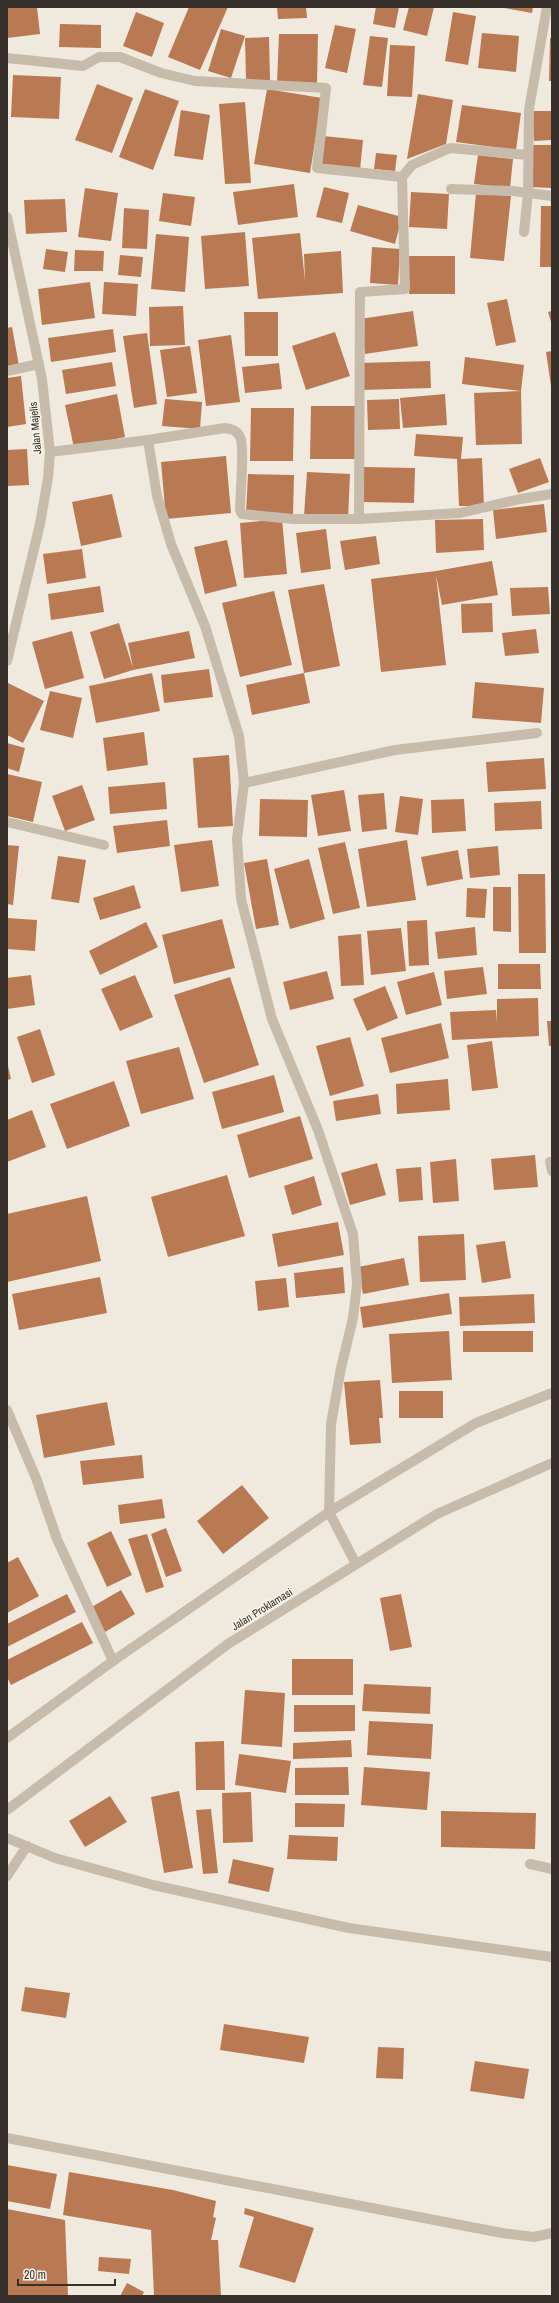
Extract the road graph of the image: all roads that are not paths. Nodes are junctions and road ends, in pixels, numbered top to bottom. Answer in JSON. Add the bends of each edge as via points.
{"nodes":[{"id":1,"x":547,"y":7,"type":"edge"},
{"id":2,"x":7,"y":58,"type":"edge"},
{"id":3,"x":528,"y":155,"type":"junction"},
{"id":4,"x":402,"y":177,"type":"junction"},
{"id":5,"x":451,"y":189,"type":"dead end"},
{"id":6,"x":528,"y":193,"type":"junction"},
{"id":7,"x":552,"y":196,"type":"edge"},
{"id":8,"x":7,"y":217,"type":"edge"},
{"id":9,"x":524,"y":232,"type":"dead end"},
{"id":10,"x":39,"y":364,"type":"junction"},
{"id":11,"x":7,"y":371,"type":"edge"},
{"id":12,"x":148,"y":440,"type":"junction"},
{"id":13,"x":50,"y":452,"type":"junction"},
{"id":14,"x":552,"y":494,"type":"edge"},
{"id":15,"x":359,"y":519,"type":"junction"},
{"id":16,"x":7,"y":660,"type":"edge"},
{"id":17,"x":537,"y":733,"type":"dead end"},
{"id":18,"x":244,"y":783,"type":"junction"},
{"id":19,"x":7,"y":822,"type":"edge"},
{"id":20,"x":104,"y":845,"type":"dead end"},
{"id":21,"x":552,"y":1393,"type":"edge"},
{"id":22,"x":7,"y":1410,"type":"edge"},
{"id":23,"x":552,"y":1463,"type":"edge"},
{"id":24,"x":329,"y":1512,"type":"junction"},
{"id":25,"x":356,"y":1564,"type":"junction"},
{"id":26,"x":113,"y":1660,"type":"junction"},
{"id":27,"x":7,"y":1738,"type":"edge"},
{"id":28,"x":7,"y":1810,"type":"edge"},
{"id":29,"x":7,"y":1838,"type":"edge"},
{"id":30,"x":27,"y":1846,"type":"junction"},
{"id":31,"x":530,"y":1864,"type":"dead end"},
{"id":32,"x":552,"y":1868,"type":"edge"},
{"id":33,"x":7,"y":1876,"type":"edge"},
{"id":34,"x":552,"y":1957,"type":"edge"},
{"id":35,"x":7,"y":2138,"type":"edge"},
{"id":36,"x":552,"y":2233,"type":"edge"}],
"edges":[{"from":1,"to":3,"type":"street","via":[[529,109]]},
{"from":2,"to":4,"type":"street","via":[[83,66],[100,58],[120,57],[195,81],[326,88],[317,168]]},
{"from":3,"to":4,"type":"street","via":[[450,148],[412,165]]},
{"from":3,"to":6,"type":"street"},
{"from":4,"to":15,"type":"street","via":[[405,289],[360,292]]},
{"from":5,"to":6,"type":"street"},
{"from":6,"to":7,"type":"street"},
{"from":6,"to":9,"type":"street"},
{"from":8,"to":10,"type":"street","name":"Jalan Majelis"},
{"from":10,"to":11,"type":"street"},
{"from":10,"to":13,"type":"street","name":"Jalan Majelis"},
{"from":12,"to":13,"type":"street"},
{"from":12,"to":15,"type":"street","via":[[225,428],[236,431],[242,442],[242,514],[293,519]]},
{"from":12,"to":18,"type":"street","via":[[157,496],[171,544],[205,626],[239,736]]},
{"from":13,"to":16,"type":"street","name":"Jalan Majelis","via":[[40,524]]},
{"from":14,"to":15,"type":"street","via":[[460,513]]},
{"from":17,"to":18,"type":"street","via":[[395,750]]},
{"from":18,"to":24,"type":"street","via":[[237,840],[240,899],[272,1019],[318,1130],[353,1234],[357,1284],[353,1318],[331,1424]]},
{"from":19,"to":20,"type":"street"},
{"from":21,"to":24,"type":"street","via":[[476,1423]]},
{"from":22,"to":26,"type":"street","via":[[36,1478],[57,1539]]},
{"from":23,"to":25,"type":"street","name":"Jalan Proklamasi","via":[[437,1514]]},
{"from":24,"to":25,"type":"street"},
{"from":24,"to":26,"type":"street"},
{"from":25,"to":28,"type":"street","name":"Jalan Proklamasi","via":[[228,1644]]},
{"from":26,"to":27,"type":"street"},
{"from":29,"to":30,"type":"street"},
{"from":30,"to":33,"type":"street"},
{"from":30,"to":34,"type":"street","via":[[55,1858],[153,1885],[341,1926]]},
{"from":31,"to":32,"type":"street"},
{"from":35,"to":36,"type":"street","via":[[502,2233],[534,2237]]}]}
